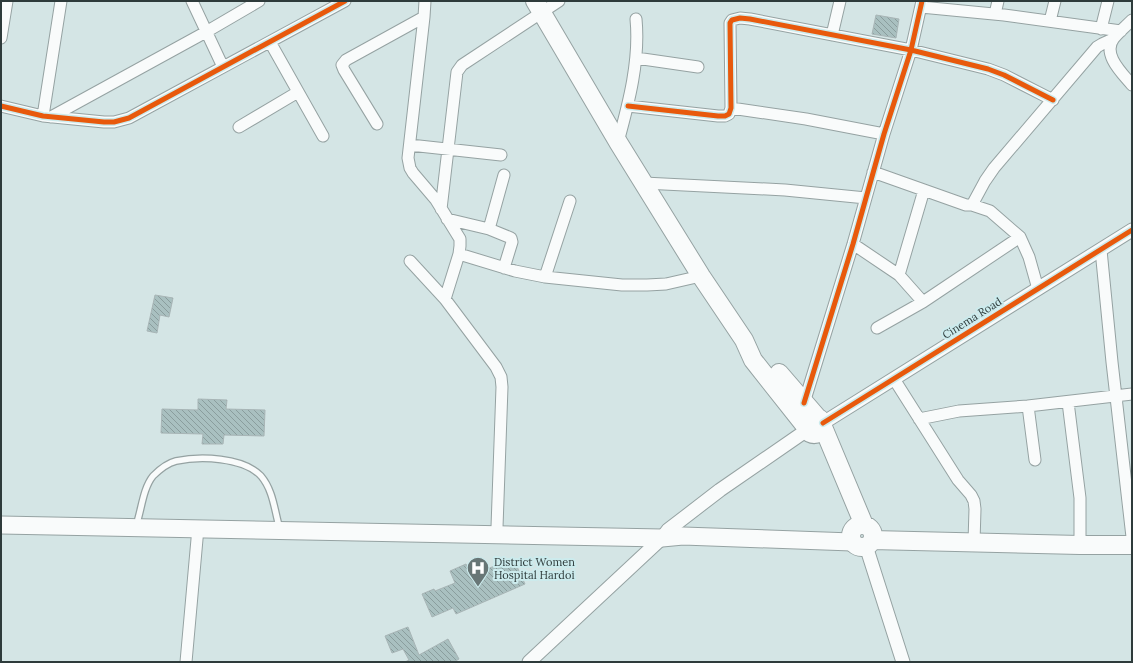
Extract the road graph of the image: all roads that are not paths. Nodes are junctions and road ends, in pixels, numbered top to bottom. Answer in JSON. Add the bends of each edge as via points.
{"nodes":[{"id":1,"x":7,"y":1,"type":"edge"},
{"id":2,"x":61,"y":1,"type":"edge"},
{"id":3,"x":192,"y":1,"type":"edge"},
{"id":4,"x":259,"y":1,"type":"edge"},
{"id":5,"x":346,"y":1,"type":"edge"},
{"id":6,"x":425,"y":1,"type":"edge"},
{"id":7,"x":560,"y":1,"type":"edge"},
{"id":8,"x":840,"y":1,"type":"edge"},
{"id":9,"x":998,"y":1,"type":"edge"},
{"id":10,"x":1055,"y":1,"type":"edge"},
{"id":11,"x":1108,"y":1,"type":"edge"},
{"id":12,"x":921,"y":4,"type":"edge"},
{"id":13,"x":538,"y":7,"type":"edge"},
{"id":14,"x":995,"y":14,"type":"junction"},
{"id":15,"x":424,"y":17,"type":"junction"},
{"id":16,"x":636,"y":19,"type":"dead end"},
{"id":17,"x":1132,"y":20,"type":"edge"},
{"id":18,"x":1050,"y":21,"type":"junction"},
{"id":19,"x":1101,"y":28,"type":"junction"},
{"id":20,"x":206,"y":32,"type":"junction"},
{"id":21,"x":832,"y":35,"type":"junction"},
{"id":22,"x":1117,"y":35,"type":"junction"},
{"id":23,"x":1,"y":38,"type":"edge"},
{"id":24,"x":270,"y":42,"type":"junction"},
{"id":25,"x":911,"y":50,"type":"junction"},
{"id":26,"x":636,"y":58,"type":"junction"},
{"id":27,"x":223,"y":67,"type":"junction"},
{"id":28,"x":698,"y":67,"type":"dead end"},
{"id":29,"x":1132,"y":85,"type":"edge"},
{"id":30,"x":298,"y":92,"type":"junction"},
{"id":31,"x":1053,"y":100,"type":"junction"},
{"id":32,"x":1,"y":106,"type":"edge"},
{"id":33,"x":628,"y":106,"type":"junction"},
{"id":34,"x":731,"y":108,"type":"junction"},
{"id":35,"x":47,"y":116,"type":"junction"},
{"id":36,"x":377,"y":124,"type":"dead end"},
{"id":37,"x":239,"y":127,"type":"dead end"},
{"id":38,"x":884,"y":134,"type":"junction"},
{"id":39,"x":323,"y":136,"type":"dead end"},
{"id":40,"x":618,"y":142,"type":"junction"},
{"id":41,"x":410,"y":146,"type":"junction"},
{"id":42,"x":448,"y":150,"type":"junction"},
{"id":43,"x":501,"y":155,"type":"dead end"},
{"id":44,"x":873,"y":172,"type":"junction"},
{"id":45,"x":504,"y":175,"type":"dead end"},
{"id":46,"x":644,"y":183,"type":"junction"},
{"id":47,"x":924,"y":190,"type":"junction"},
{"id":48,"x":866,"y":198,"type":"junction"},
{"id":49,"x":570,"y":201,"type":"dead end"},
{"id":50,"x":972,"y":205,"type":"junction"},
{"id":51,"x":441,"y":209,"type":"junction"},
{"id":52,"x":447,"y":219,"type":"junction"},
{"id":53,"x":489,"y":229,"type":"junction"},
{"id":54,"x":1132,"y":230,"type":"edge"},
{"id":55,"x":1020,"y":236,"type":"junction"},
{"id":56,"x":853,"y":244,"type":"junction"},
{"id":57,"x":1101,"y":250,"type":"junction"},
{"id":58,"x":460,"y":254,"type":"junction"},
{"id":59,"x":410,"y":261,"type":"dead end"},
{"id":60,"x":504,"y":268,"type":"junction"},
{"id":61,"x":899,"y":275,"type":"junction"},
{"id":62,"x":701,"y":276,"type":"junction"},
{"id":63,"x":545,"y":277,"type":"junction"},
{"id":64,"x":1038,"y":289,"type":"junction"},
{"id":65,"x":445,"y":299,"type":"junction"},
{"id":66,"x":922,"y":302,"type":"junction"},
{"id":67,"x":877,"y":328,"type":"dead end"},
{"id":68,"x":744,"y":340,"type":"junction"},
{"id":69,"x":894,"y":379,"type":"junction"},
{"id":70,"x":1132,"y":394,"type":"edge"},
{"id":71,"x":1116,"y":396,"type":"junction"},
{"id":72,"x":1068,"y":402,"type":"junction"},
{"id":73,"x":804,"y":403,"type":"junction"},
{"id":74,"x":1028,"y":406,"type":"junction"},
{"id":75,"x":919,"y":419,"type":"junction"},
{"id":76,"x":815,"y":426,"type":"junction"},
{"id":77,"x":1127,"y":438,"type":"edge"},
{"id":78,"x":1035,"y":460,"type":"dead end"},
{"id":79,"x":1,"y":516,"type":"edge"},
{"id":80,"x":138,"y":519,"type":"junction"},
{"id":81,"x":278,"y":522,"type":"junction"},
{"id":82,"x":1,"y":525,"type":"edge"},
{"id":83,"x":198,"y":528,"type":"junction"},
{"id":84,"x":497,"y":528,"type":"junction"},
{"id":85,"x":665,"y":534,"type":"junction"},
{"id":86,"x":1132,"y":537,"type":"edge"},
{"id":87,"x":861,"y":538,"type":"junction"},
{"id":88,"x":974,"y":542,"type":"junction"},
{"id":89,"x":1080,"y":545,"type":"junction"},
{"id":90,"x":1132,"y":545,"type":"edge"},
{"id":91,"x":186,"y":662,"type":"edge"},
{"id":92,"x":529,"y":662,"type":"edge"},
{"id":93,"x":894,"y":662,"type":"edge"},
{"id":94,"x":903,"y":662,"type":"edge"}],
"edges":[{"from":1,"to":23,"type":"street"},
{"from":2,"to":35,"type":"street"},
{"from":3,"to":20,"type":"street"},
{"from":4,"to":20,"type":"street"},
{"from":5,"to":24,"type":"street"},
{"from":6,"to":15,"type":"street"},
{"from":7,"to":13,"type":"street"},
{"from":8,"to":21,"type":"street"},
{"from":9,"to":14,"type":"street"},
{"from":10,"to":18,"type":"street"},
{"from":11,"to":19,"type":"street"},
{"from":12,"to":14,"type":"street"},
{"from":12,"to":25,"type":"street"},
{"from":13,"to":40,"type":"highway"},
{"from":13,"to":42,"type":"street","via":[[457,72]]},
{"from":14,"to":18,"type":"street"},
{"from":15,"to":36,"type":"street","via":[[346,60],[342,66]]},
{"from":15,"to":41,"type":"street"},
{"from":16,"to":26,"type":"street"},
{"from":17,"to":22,"type":"street"},
{"from":18,"to":19,"type":"street"},
{"from":19,"to":22,"type":"street"},
{"from":20,"to":27,"type":"street"},
{"from":20,"to":35,"type":"street"},
{"from":21,"to":25,"type":"street"},
{"from":21,"to":34,"type":"street","via":[[750,18],[732,20]]},
{"from":22,"to":29,"type":"street","via":[[1110,45],[1111,57]]},
{"from":22,"to":31,"type":"street","via":[[1097,47]]},
{"from":24,"to":27,"type":"street"},
{"from":24,"to":30,"type":"street"},
{"from":25,"to":31,"type":"street","via":[[988,69]]},
{"from":25,"to":38,"type":"street"},
{"from":26,"to":28,"type":"street"},
{"from":26,"to":33,"type":"street"},
{"from":27,"to":35,"type":"street","via":[[121,121]]},
{"from":30,"to":37,"type":"street"},
{"from":30,"to":39,"type":"street"},
{"from":31,"to":50,"type":"street","via":[[994,168]]},
{"from":32,"to":35,"type":"street"},
{"from":33,"to":34,"type":"street","via":[[725,116]]},
{"from":33,"to":40,"type":"street"},
{"from":34,"to":38,"type":"street"},
{"from":38,"to":44,"type":"street"},
{"from":40,"to":46,"type":"highway"},
{"from":41,"to":42,"type":"street"},
{"from":41,"to":51,"type":"street","via":[[410,168]]},
{"from":42,"to":43,"type":"street"},
{"from":42,"to":51,"type":"street"},
{"from":44,"to":47,"type":"street"},
{"from":44,"to":48,"type":"street"},
{"from":45,"to":53,"type":"street"},
{"from":46,"to":48,"type":"street","via":[[785,190]]},
{"from":46,"to":62,"type":"highway"},
{"from":47,"to":50,"type":"street"},
{"from":47,"to":61,"type":"street"},
{"from":48,"to":56,"type":"street"},
{"from":49,"to":63,"type":"street"},
{"from":50,"to":55,"type":"street","via":[[990,211]]},
{"from":51,"to":52,"type":"street"},
{"from":52,"to":53,"type":"street"},
{"from":52,"to":58,"type":"street","via":[[460,240]]},
{"from":53,"to":60,"type":"street","via":[[511,238]]},
{"from":54,"to":57,"type":"street","name":"Cinema Road"},
{"from":55,"to":64,"type":"street"},
{"from":55,"to":66,"type":"street"},
{"from":56,"to":61,"type":"street"},
{"from":56,"to":73,"type":"street"},
{"from":57,"to":64,"type":"street","name":"Cinema Road"},
{"from":57,"to":71,"type":"street"},
{"from":58,"to":60,"type":"street"},
{"from":58,"to":65,"type":"street"},
{"from":59,"to":65,"type":"street"},
{"from":60,"to":63,"type":"street"},
{"from":61,"to":66,"type":"street"},
{"from":62,"to":63,"type":"street","via":[[666,284],[646,285]]},
{"from":62,"to":68,"type":"highway"},
{"from":64,"to":69,"type":"street","name":"Cinema Road"},
{"from":65,"to":84,"type":"street","via":[[501,377]]},
{"from":66,"to":67,"type":"street"},
{"from":68,"to":73,"type":"highway","via":[[763,355]]},
{"from":68,"to":76,"type":"highway","via":[[753,360]]},
{"from":69,"to":75,"type":"street"},
{"from":69,"to":76,"type":"street","name":"Cinema Road"},
{"from":70,"to":71,"type":"street"},
{"from":71,"to":72,"type":"street"},
{"from":71,"to":77,"type":"street"},
{"from":72,"to":74,"type":"street"},
{"from":72,"to":89,"type":"street","via":[[1080,498]]},
{"from":73,"to":76,"type":"highway"},
{"from":74,"to":75,"type":"street","via":[[959,411]]},
{"from":74,"to":78,"type":"street"},
{"from":75,"to":88,"type":"street","via":[[958,480],[971,495],[975,509]]},
{"from":76,"to":85,"type":"street","name":"Cinema Road","via":[[720,490]]},
{"from":76,"to":87,"type":"highway"},
{"from":77,"to":86,"type":"street"},
{"from":79,"to":80,"type":"main road"},
{"from":80,"to":81,"type":"main road"},
{"from":80,"to":81,"type":"lane","via":[[148,485],[159,470],[175,461],[203,458],[220,459],[247,467],[260,475],[269,487]]},
{"from":81,"to":84,"type":"main road"},
{"from":82,"to":83,"type":"main road"},
{"from":83,"to":85,"type":"main road"},
{"from":83,"to":91,"type":"street"},
{"from":84,"to":85,"type":"main road"},
{"from":85,"to":87,"type":"main road"},
{"from":85,"to":92,"type":"street","name":"Cinema Road"},
{"from":87,"to":88,"type":"highway"},
{"from":87,"to":93,"type":"street"},
{"from":87,"to":94,"type":"street"},
{"from":88,"to":89,"type":"highway"},
{"from":89,"to":90,"type":"highway"}]}
